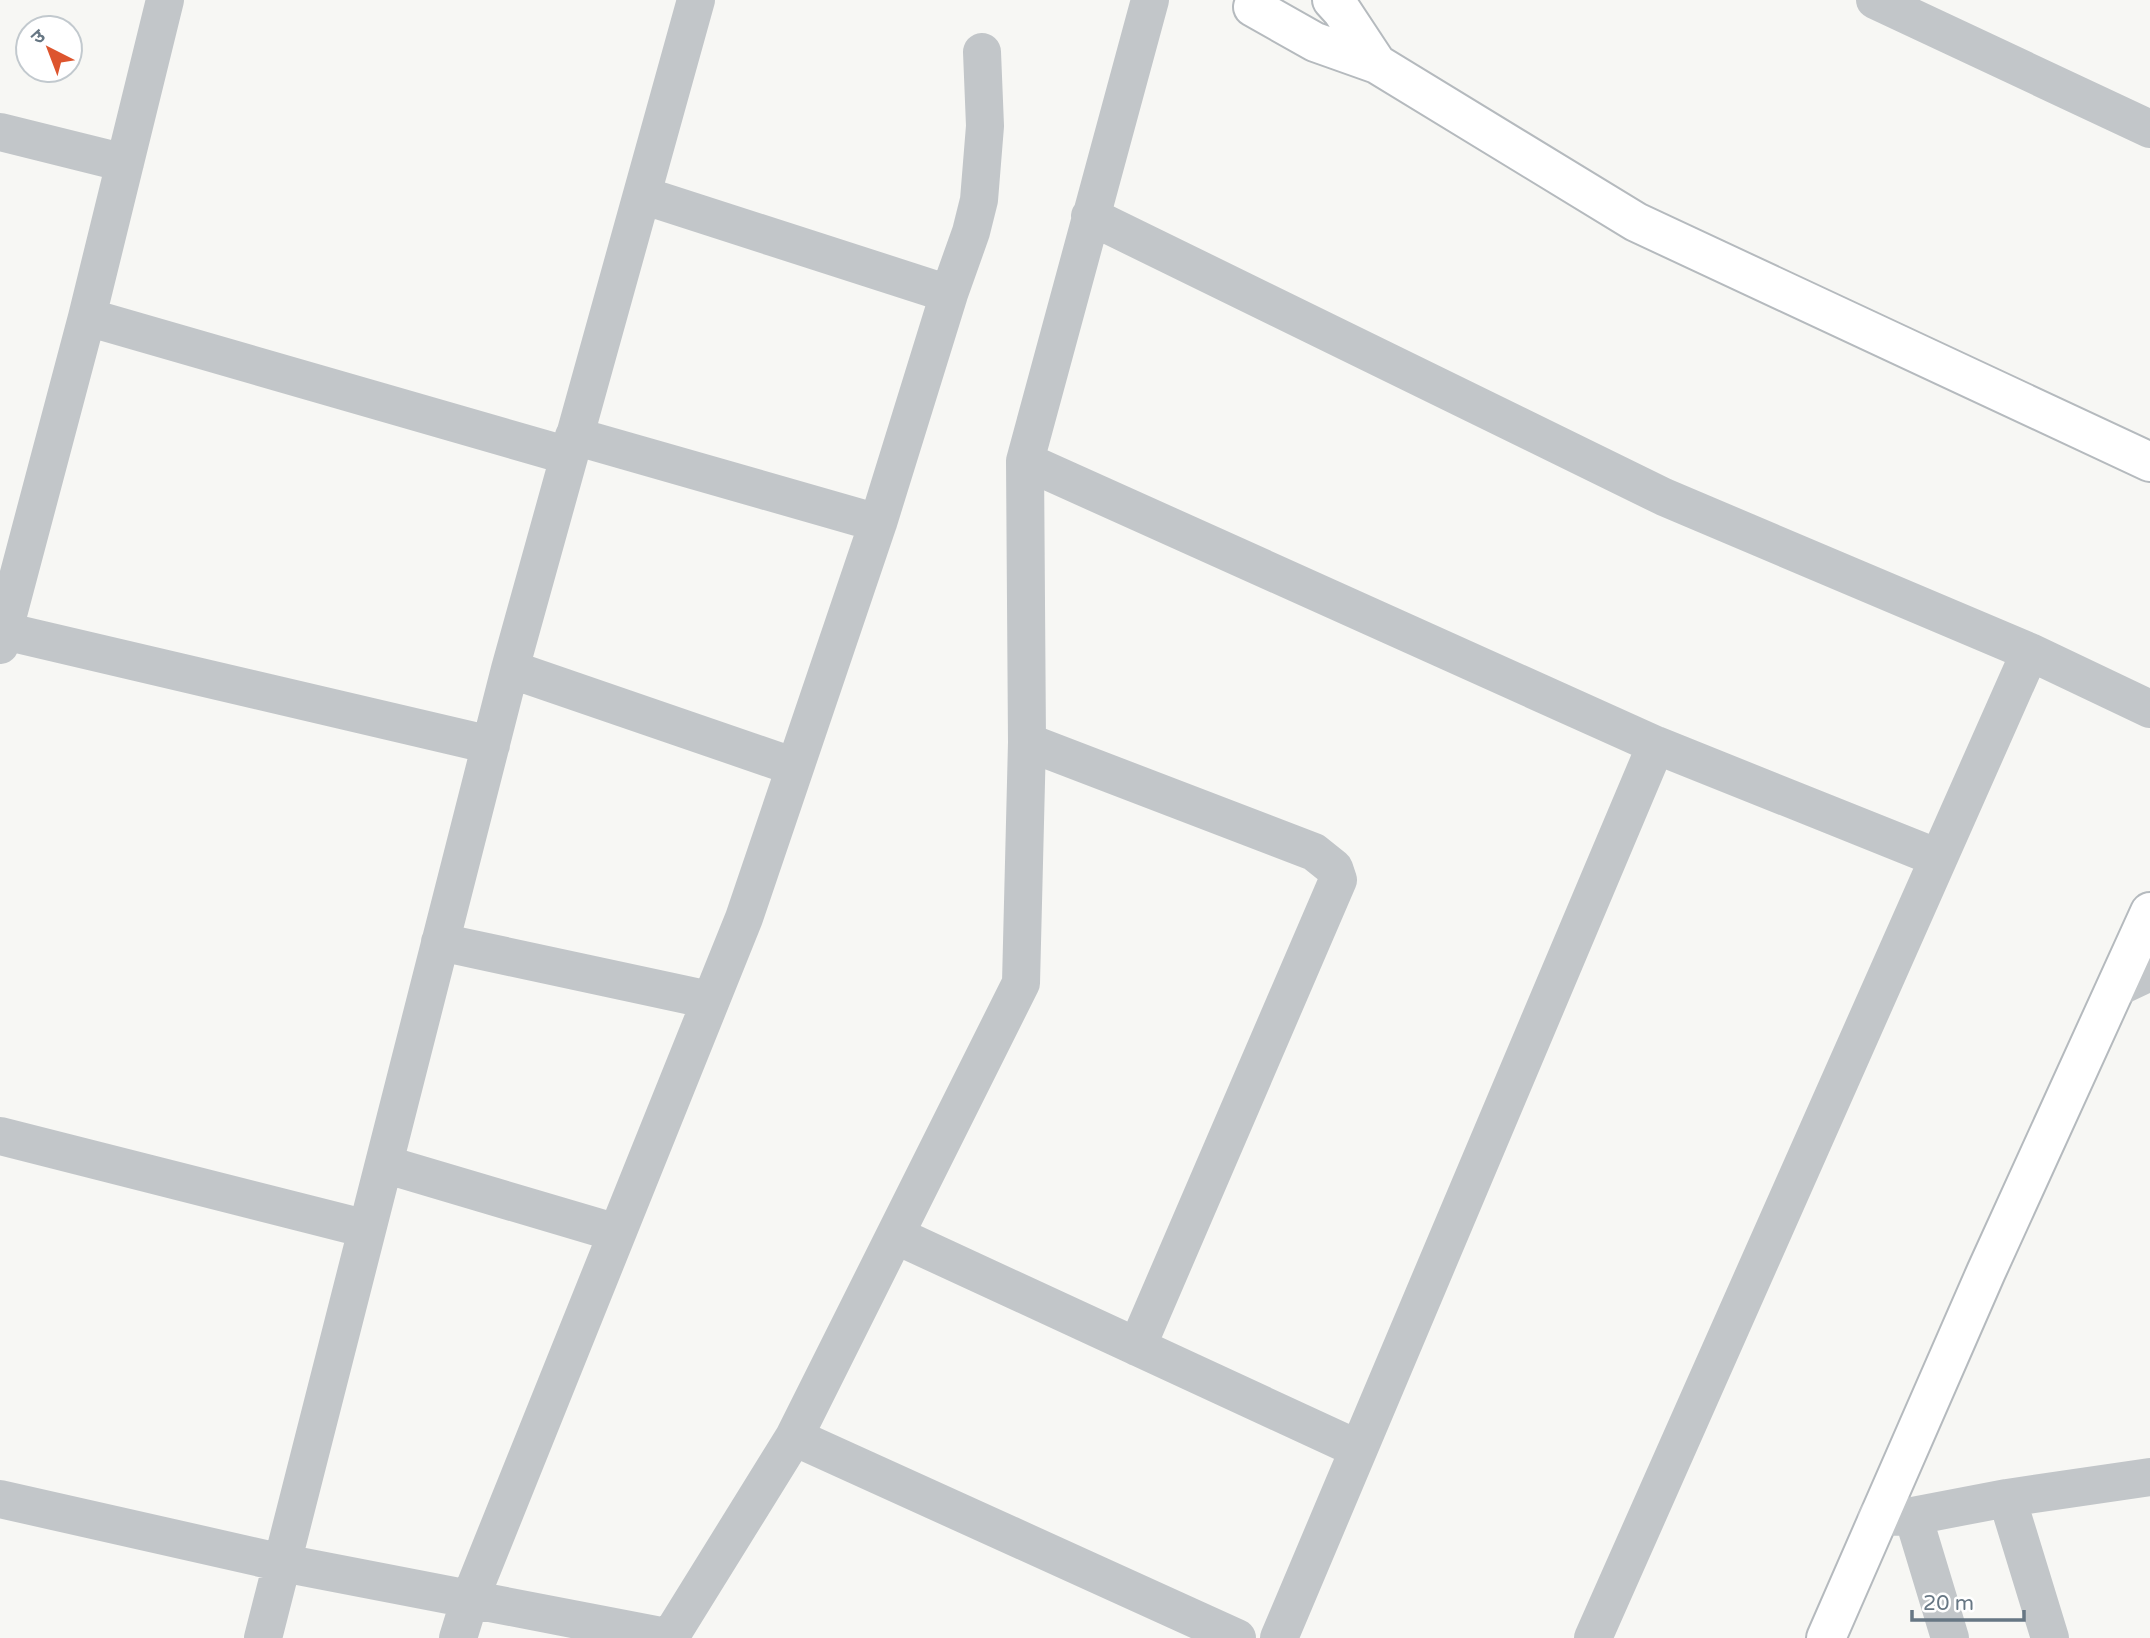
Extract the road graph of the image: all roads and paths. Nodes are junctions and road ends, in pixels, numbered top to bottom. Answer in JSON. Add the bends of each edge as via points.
{"nodes":[{"id":1,"x":164,"y":0,"type":"edge"},
{"id":2,"x":696,"y":0,"type":"edge"},
{"id":3,"x":1150,"y":0,"type":"edge"},
{"id":4,"x":1332,"y":0,"type":"edge"},
{"id":5,"x":1875,"y":0,"type":"edge"},
{"id":6,"x":1253,"y":3,"type":"edge"},
{"id":7,"x":982,"y":52,"type":"dead end"},
{"id":8,"x":1377,"y":64,"type":"junction"},
{"id":9,"x":2150,"y":129,"type":"edge"},
{"id":10,"x":0,"y":132,"type":"edge"},
{"id":11,"x":125,"y":163,"type":"junction"},
{"id":12,"x":642,"y":195,"type":"junction"},
{"id":13,"x":1090,"y":216,"type":"junction"},
{"id":14,"x":949,"y":294,"type":"junction"},
{"id":15,"x":87,"y":317,"type":"junction"},
{"id":16,"x":572,"y":446,"type":"junction"},
{"id":17,"x":1025,"y":461,"type":"junction"},
{"id":18,"x":2150,"y":462,"type":"edge"},
{"id":19,"x":878,"y":523,"type":"junction"},
{"id":20,"x":14,"y":528,"type":"edge"},
{"id":21,"x":2,"y":638,"type":"edge"},
{"id":22,"x":2030,"y":652,"type":"junction"},
{"id":23,"x":510,"y":669,"type":"junction"},
{"id":24,"x":2150,"y":709,"type":"edge"},
{"id":25,"x":1027,"y":742,"type":"junction"},
{"id":26,"x":491,"y":745,"type":"junction"},
{"id":27,"x":1656,"y":745,"type":"junction"},
{"id":28,"x":794,"y":767,"type":"junction"},
{"id":29,"x":1938,"y":858,"type":"junction"},
{"id":30,"x":2150,"y":912,"type":"edge"},
{"id":31,"x":440,"y":942,"type":"junction"},
{"id":32,"x":2150,"y":972,"type":"edge"},
{"id":33,"x":2116,"y":988,"type":"junction"},
{"id":34,"x":710,"y":1000,"type":"junction"},
{"id":35,"x":0,"y":1136,"type":"edge"},
{"id":36,"x":384,"y":1164,"type":"junction"},
{"id":37,"x":367,"y":1229,"type":"junction"},
{"id":38,"x":617,"y":1233,"type":"junction"},
{"id":39,"x":895,"y":1235,"type":"junction"},
{"id":40,"x":1137,"y":1347,"type":"junction"},
{"id":41,"x":794,"y":1437,"type":"junction"},
{"id":42,"x":1358,"y":1449,"type":"junction"},
{"id":43,"x":2150,"y":1477,"type":"edge"},
{"id":44,"x":2007,"y":1498,"type":"junction"},
{"id":45,"x":0,"y":1499,"type":"edge"},
{"id":46,"x":1895,"y":1517,"type":"junction"},
{"id":47,"x":282,"y":1563,"type":"junction"},
{"id":48,"x":486,"y":1602,"type":"junction"},
{"id":49,"x":263,"y":1638,"type":"edge"},
{"id":50,"x":458,"y":1638,"type":"edge"},
{"id":51,"x":670,"y":1638,"type":"edge"},
{"id":52,"x":1237,"y":1638,"type":"edge"},
{"id":53,"x":1279,"y":1638,"type":"edge"},
{"id":54,"x":1593,"y":1638,"type":"edge"},
{"id":55,"x":1826,"y":1638,"type":"edge"},
{"id":56,"x":1950,"y":1638,"type":"edge"},
{"id":57,"x":2050,"y":1638,"type":"edge"}],
"edges":[{"from":1,"to":11,"type":"street"},
{"from":2,"to":12,"type":"street"},
{"from":3,"to":13,"type":"street"},
{"from":4,"to":8,"type":"street"},
{"from":5,"to":9,"type":"street"},
{"from":6,"to":8,"type":"street","via":[[1315,42]]},
{"from":7,"to":14,"type":"street","via":[[985,126],[979,201]]},
{"from":8,"to":18,"type":"street","via":[[1636,222]]},
{"from":10,"to":11,"type":"street"},
{"from":11,"to":15,"type":"street"},
{"from":12,"to":14,"type":"street"},
{"from":12,"to":16,"type":"street"},
{"from":13,"to":17,"type":"street"},
{"from":13,"to":22,"type":"street","via":[[1664,498]]},
{"from":14,"to":19,"type":"street"},
{"from":15,"to":16,"type":"street"},
{"from":15,"to":20,"type":"street"},
{"from":16,"to":19,"type":"street"},
{"from":16,"to":23,"type":"street"},
{"from":17,"to":25,"type":"street"},
{"from":17,"to":27,"type":"street"},
{"from":19,"to":28,"type":"street"},
{"from":20,"to":21,"type":"street"},
{"from":21,"to":26,"type":"street"},
{"from":22,"to":24,"type":"street"},
{"from":22,"to":29,"type":"street"},
{"from":23,"to":26,"type":"street"},
{"from":23,"to":28,"type":"street"},
{"from":25,"to":39,"type":"street","via":[[1021,983]]},
{"from":25,"to":40,"type":"street","via":[[1314,852],[1334,868],[1338,880]]},
{"from":26,"to":31,"type":"street"},
{"from":27,"to":29,"type":"street"},
{"from":27,"to":42,"type":"street"},
{"from":28,"to":34,"type":"street","via":[[744,918]]},
{"from":29,"to":54,"type":"street"},
{"from":30,"to":33,"type":"street"},
{"from":31,"to":34,"type":"street"},
{"from":31,"to":36,"type":"street"},
{"from":32,"to":33,"type":"street"},
{"from":33,"to":46,"type":"street","via":[[1980,1284]]},
{"from":34,"to":38,"type":"street"},
{"from":35,"to":37,"type":"street"},
{"from":36,"to":37,"type":"street"},
{"from":36,"to":38,"type":"street"},
{"from":37,"to":47,"type":"street"},
{"from":38,"to":48,"type":"street"},
{"from":39,"to":40,"type":"street"},
{"from":39,"to":41,"type":"street"},
{"from":40,"to":42,"type":"street"},
{"from":41,"to":51,"type":"street"},
{"from":41,"to":52,"type":"street"},
{"from":42,"to":53,"type":"street"},
{"from":43,"to":44,"type":"street"},
{"from":44,"to":46,"type":"street"},
{"from":44,"to":57,"type":"street"},
{"from":45,"to":47,"type":"street"},
{"from":46,"to":55,"type":"street"},
{"from":46,"to":56,"type":"street"},
{"from":47,"to":48,"type":"street"},
{"from":47,"to":49,"type":"street"},
{"from":48,"to":50,"type":"street"},
{"from":48,"to":51,"type":"street"}]}
